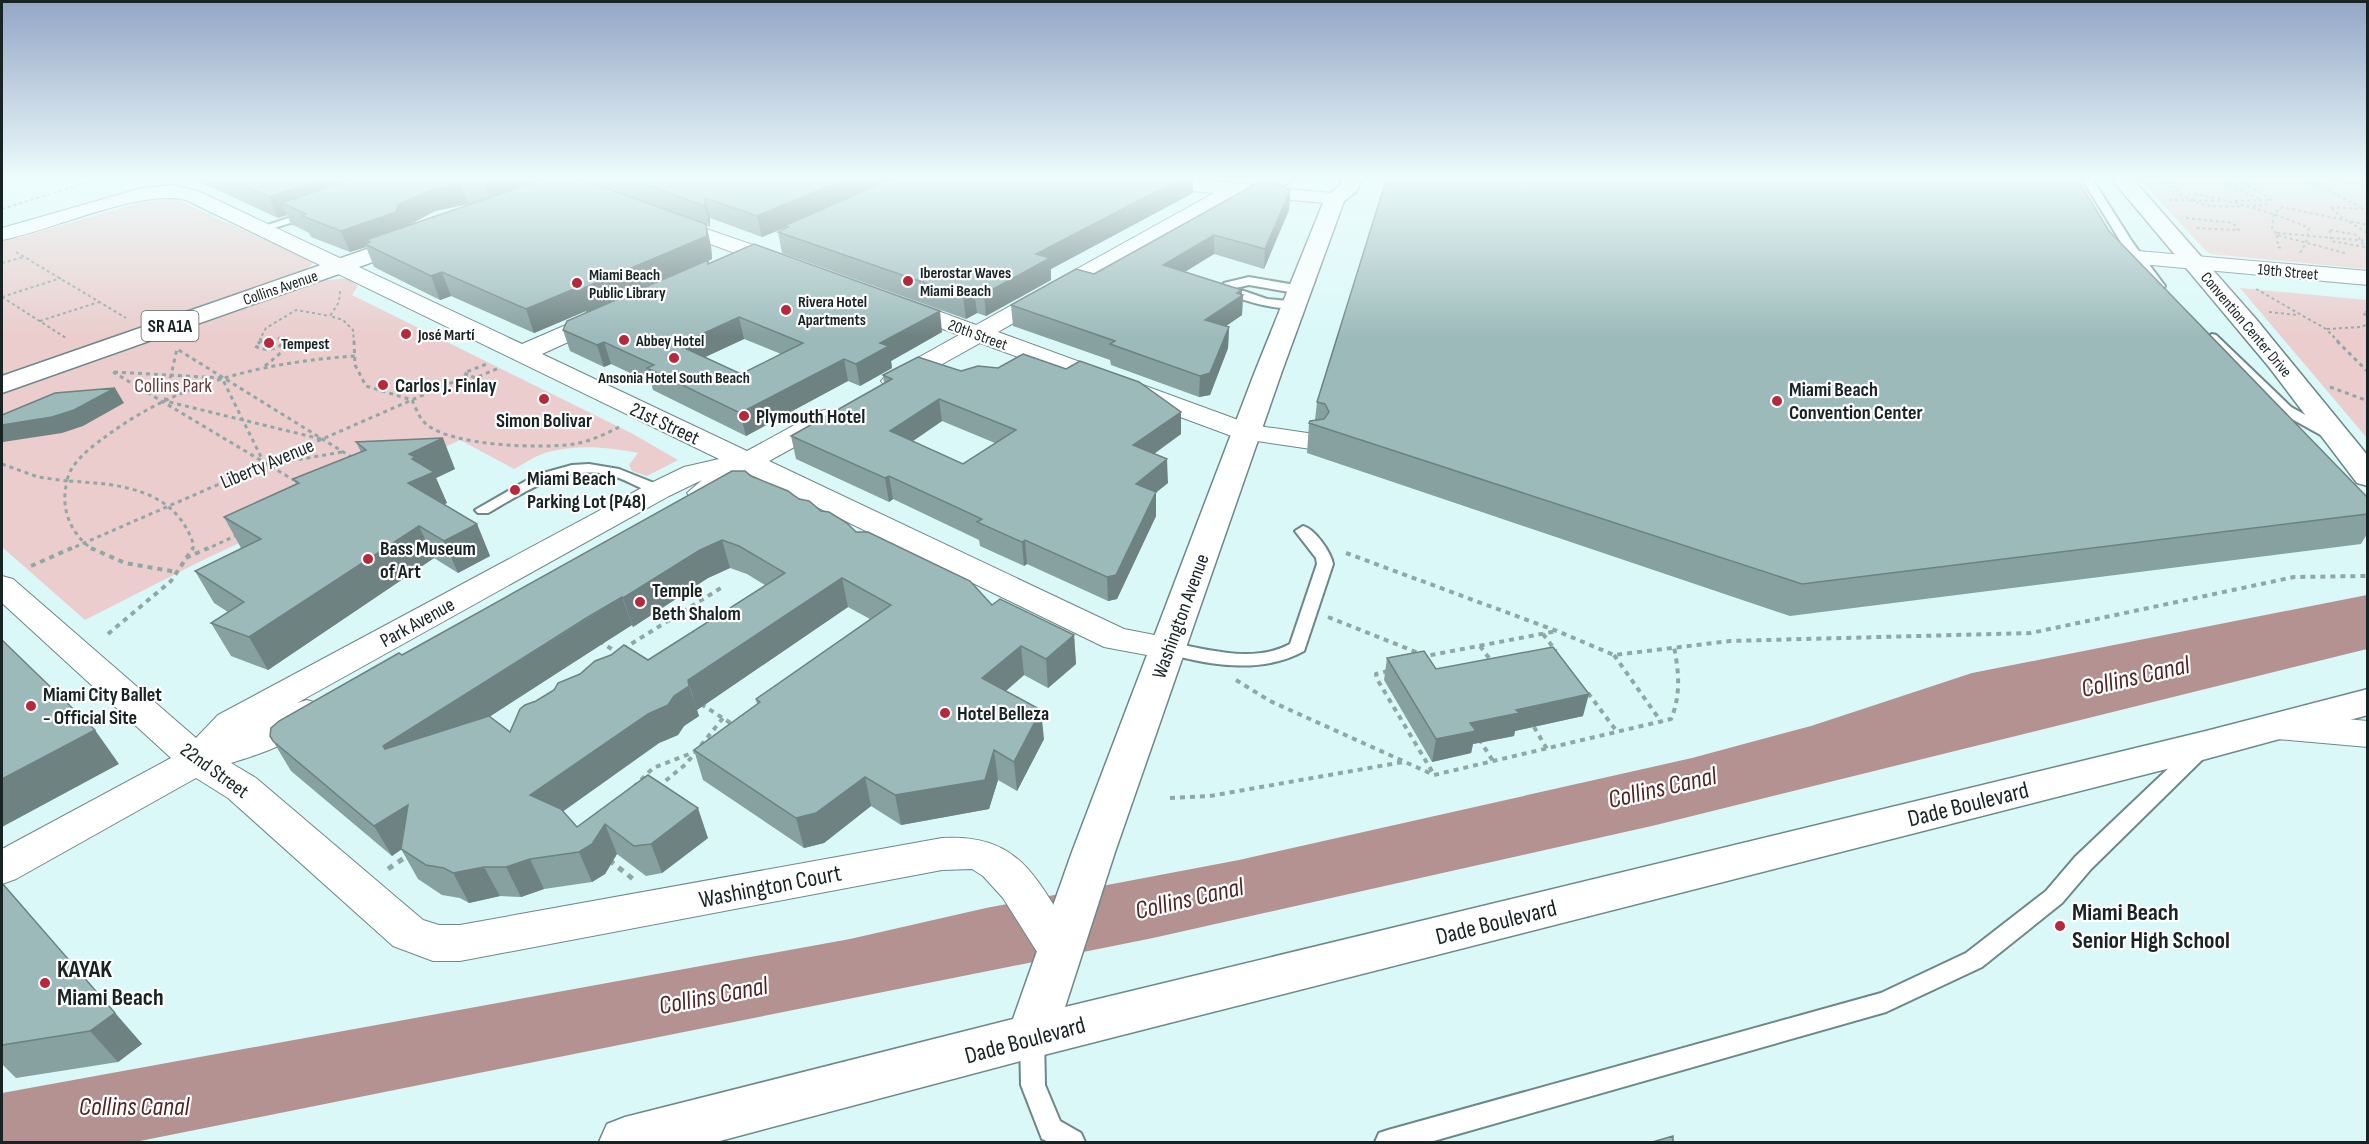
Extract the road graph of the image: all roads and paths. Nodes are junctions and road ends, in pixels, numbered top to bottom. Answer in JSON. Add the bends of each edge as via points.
{"nodes":[{"id":1,"x":37,"y":230,"type":"edge"},
{"id":2,"x":264,"y":230,"type":"edge"},
{"id":3,"x":692,"y":230,"type":"edge"},
{"id":4,"x":1161,"y":230,"type":"edge"},
{"id":5,"x":1318,"y":230,"type":"edge"},
{"id":6,"x":2121,"y":230,"type":"edge"},
{"id":7,"x":2167,"y":230,"type":"edge"},
{"id":8,"x":2274,"y":230,"type":"edge"},
{"id":9,"x":2309,"y":230,"type":"edge"},
{"id":10,"x":2330,"y":230,"type":"edge"},
{"id":11,"x":2332,"y":230,"type":"edge"},
{"id":12,"x":2276,"y":233,"type":"junction"},
{"id":13,"x":421,"y":234,"type":"edge"},
{"id":14,"x":2308,"y":235,"type":"junction"},
{"id":15,"x":2330,"y":236,"type":"junction"},
{"id":16,"x":2360,"y":240,"type":"junction"},
{"id":17,"x":6,"y":241,"type":"edge"},
{"id":18,"x":777,"y":241,"type":"edge"},
{"id":19,"x":2367,"y":241,"type":"edge"},
{"id":20,"x":2306,"y":244,"type":"junction"},
{"id":21,"x":753,"y":252,"type":"junction"},
{"id":22,"x":2352,"y":254,"type":"dead end"},
{"id":23,"x":24,"y":256,"type":"junction"},
{"id":24,"x":2296,"y":258,"type":"dead end"},
{"id":25,"x":2,"y":263,"type":"edge"},
{"id":26,"x":726,"y":264,"type":"edge"},
{"id":27,"x":2143,"y":265,"type":"junction"},
{"id":28,"x":339,"y":266,"type":"junction"},
{"id":29,"x":800,"y":269,"type":"edge"},
{"id":30,"x":2202,"y":270,"type":"junction"},
{"id":31,"x":61,"y":278,"type":"junction"},
{"id":32,"x":2367,"y":278,"type":"edge"},
{"id":33,"x":2255,"y":289,"type":"dead end"},
{"id":34,"x":340,"y":291,"type":"dead end"},
{"id":35,"x":2367,"y":292,"type":"edge"},
{"id":36,"x":2168,"y":295,"type":"edge"},
{"id":37,"x":875,"y":296,"type":"edge"},
{"id":38,"x":2,"y":297,"type":"edge"},
{"id":39,"x":99,"y":302,"type":"junction"},
{"id":40,"x":620,"y":310,"type":"edge"},
{"id":41,"x":2367,"y":311,"type":"edge"},
{"id":42,"x":2267,"y":312,"type":"dead end"},
{"id":43,"x":330,"y":315,"type":"junction"},
{"id":44,"x":2301,"y":315,"type":"junction"},
{"id":45,"x":2367,"y":317,"type":"edge"},
{"id":46,"x":126,"y":318,"type":"dead end"},
{"id":47,"x":39,"y":322,"type":"junction"},
{"id":48,"x":2367,"y":324,"type":"edge"},
{"id":49,"x":2202,"y":328,"type":"edge"},
{"id":50,"x":2326,"y":329,"type":"junction"},
{"id":51,"x":978,"y":334,"type":"junction"},
{"id":52,"x":66,"y":338,"type":"dead end"},
{"id":53,"x":262,"y":340,"type":"junction"},
{"id":54,"x":280,"y":346,"type":"junction"},
{"id":55,"x":355,"y":356,"type":"junction"},
{"id":56,"x":511,"y":360,"type":"junction"},
{"id":57,"x":493,"y":361,"type":"dead end"},
{"id":58,"x":265,"y":367,"type":"junction"},
{"id":59,"x":2367,"y":372,"type":"edge"},
{"id":60,"x":170,"y":375,"type":"junction"},
{"id":61,"x":469,"y":375,"type":"junction"},
{"id":62,"x":222,"y":378,"type":"junction"},
{"id":63,"x":2321,"y":384,"type":"dead end"},
{"id":64,"x":2,"y":385,"type":"edge"},
{"id":65,"x":412,"y":400,"type":"junction"},
{"id":66,"x":165,"y":401,"type":"junction"},
{"id":67,"x":2367,"y":401,"type":"edge"},
{"id":68,"x":244,"y":420,"type":"junction"},
{"id":69,"x":622,"y":425,"type":"dead end"},
{"id":70,"x":1246,"y":432,"type":"junction"},
{"id":71,"x":321,"y":439,"type":"junction"},
{"id":72,"x":1311,"y":441,"type":"dead end"},
{"id":73,"x":2341,"y":441,"type":"junction"},
{"id":74,"x":343,"y":452,"type":"junction"},
{"id":75,"x":359,"y":461,"type":"edge"},
{"id":76,"x":748,"y":462,"type":"junction"},
{"id":77,"x":2,"y":464,"type":"edge"},
{"id":78,"x":265,"y":465,"type":"junction"},
{"id":79,"x":2367,"y":477,"type":"edge"},
{"id":80,"x":67,"y":481,"type":"junction"},
{"id":81,"x":304,"y":486,"type":"edge"},
{"id":82,"x":659,"y":490,"type":"junction"},
{"id":83,"x":168,"y":506,"type":"junction"},
{"id":84,"x":483,"y":510,"type":"dead end"},
{"id":85,"x":247,"y":530,"type":"edge"},
{"id":86,"x":1303,"y":531,"type":"dead end"},
{"id":87,"x":84,"y":543,"type":"junction"},
{"id":88,"x":1346,"y":553,"type":"dead end"},
{"id":89,"x":186,"y":559,"type":"junction"},
{"id":90,"x":31,"y":566,"type":"dead end"},
{"id":91,"x":177,"y":572,"type":"junction"},
{"id":92,"x":2367,"y":576,"type":"edge"},
{"id":93,"x":2,"y":586,"type":"edge"},
{"id":94,"x":724,"y":586,"type":"dead end"},
{"id":95,"x":1331,"y":618,"type":"dead end"},
{"id":96,"x":1557,"y":631,"type":"junction"},
{"id":97,"x":108,"y":634,"type":"dead end"},
{"id":98,"x":1543,"y":634,"type":"junction"},
{"id":99,"x":597,"y":640,"type":"dead end"},
{"id":100,"x":1480,"y":646,"type":"junction"},
{"id":101,"x":1674,"y":646,"type":"junction"},
{"id":102,"x":1168,"y":648,"type":"junction"},
{"id":103,"x":1557,"y":652,"type":"edge"},
{"id":104,"x":617,"y":653,"type":"junction"},
{"id":105,"x":1614,"y":655,"type":"junction"},
{"id":106,"x":1426,"y":656,"type":"junction"},
{"id":107,"x":608,"y":658,"type":"edge"},
{"id":108,"x":627,"y":659,"type":"edge"},
{"id":109,"x":1430,"y":662,"type":"edge"},
{"id":110,"x":1399,"y":669,"type":"edge"},
{"id":111,"x":1497,"y":670,"type":"edge"},
{"id":112,"x":1232,"y":678,"type":"dead end"},
{"id":113,"x":1584,"y":688,"type":"edge"},
{"id":114,"x":694,"y":700,"type":"edge"},
{"id":115,"x":2367,"y":702,"type":"edge"},
{"id":116,"x":723,"y":718,"type":"junction"},
{"id":117,"x":1662,"y":723,"type":"junction"},
{"id":118,"x":2277,"y":726,"type":"junction"},
{"id":119,"x":1534,"y":727,"type":"dead end"},
{"id":120,"x":742,"y":730,"type":"edge"},
{"id":121,"x":1474,"y":732,"type":"edge"},
{"id":122,"x":1618,"y":733,"type":"junction"},
{"id":123,"x":2367,"y":734,"type":"edge"},
{"id":124,"x":2206,"y":745,"type":"junction"},
{"id":125,"x":1547,"y":749,"type":"junction"},
{"id":126,"x":697,"y":751,"type":"junction"},
{"id":127,"x":197,"y":760,"type":"junction"},
{"id":128,"x":1493,"y":761,"type":"junction"},
{"id":129,"x":1406,"y":762,"type":"junction"},
{"id":130,"x":1434,"y":775,"type":"junction"},
{"id":131,"x":649,"y":790,"type":"edge"},
{"id":132,"x":642,"y":793,"type":"edge"},
{"id":133,"x":1170,"y":798,"type":"dead end"},
{"id":134,"x":418,"y":849,"type":"edge"},
{"id":135,"x":605,"y":857,"type":"dead end"},
{"id":136,"x":2,"y":868,"type":"edge"},
{"id":137,"x":388,"y":868,"type":"dead end"},
{"id":138,"x":641,"y":886,"type":"dead end"},
{"id":139,"x":435,"y":945,"type":"joint"},
{"id":140,"x":1057,"y":955,"type":"junction"},
{"id":141,"x":1032,"y":1036,"type":"junction"},
{"id":142,"x":626,"y":1143,"type":"edge"},
{"id":143,"x":1072,"y":1143,"type":"edge"},
{"id":144,"x":1388,"y":1143,"type":"edge"}],
"edges":[{"from":1,"to":17,"type":"street","name":"21st Street"},
{"from":2,"to":28,"type":"street","name":"21st Street"},
{"from":3,"to":21,"type":"street"},
{"from":4,"to":51,"type":"street","name":"Park Avenue"},
{"from":5,"to":70,"type":"main road","name":"Washington Avenue","via":[[1298,297]]},
{"from":6,"to":27,"type":"lane"},
{"from":7,"to":30,"type":"main road","name":"Convention Center Drive"},
{"from":8,"to":12,"type":"path"},
{"from":9,"to":14,"type":"path"},
{"from":10,"to":15,"type":"path"},
{"from":11,"to":16,"type":"path","via":[[2357,235]]},
{"from":12,"to":14,"type":"path"},
{"from":12,"to":20,"type":"path"},
{"from":13,"to":28,"type":"main road","name":"Collins Avenue","number":"SR A1A"},
{"from":14,"to":15,"type":"path"},
{"from":14,"to":20,"type":"path"},
{"from":15,"to":16,"type":"path"},
{"from":15,"to":16,"type":"path","via":[[2331,241],[2365,247]]},
{"from":16,"to":19,"type":"path"},
{"from":17,"to":23,"type":"path"},
{"from":18,"to":21,"type":"street"},
{"from":20,"to":22,"type":"path"},
{"from":20,"to":24,"type":"path"},
{"from":21,"to":26,"type":"street"},
{"from":21,"to":29,"type":"street"},
{"from":23,"to":25,"type":"path"},
{"from":23,"to":31,"type":"path"},
{"from":27,"to":30,"type":"street","name":"19th Street"},
{"from":27,"to":36,"type":"lane"},
{"from":28,"to":56,"type":"street","name":"21st Street"},
{"from":28,"to":64,"type":"main road","name":"Collins Avenue","number":"SR A1A"},
{"from":30,"to":32,"type":"street","name":"19th Street"},
{"from":30,"to":35,"type":"street","name":"19th Street"},
{"from":30,"to":73,"type":"main road","name":"Convention Center Drive"},
{"from":31,"to":38,"type":"path"},
{"from":31,"to":39,"type":"path"},
{"from":33,"to":44,"type":"path"},
{"from":34,"to":43,"type":"path","via":[[339,302]]},
{"from":37,"to":51,"type":"street","name":"20th Street"},
{"from":38,"to":47,"type":"path"},
{"from":39,"to":46,"type":"path"},
{"from":39,"to":47,"type":"path"},
{"from":40,"to":56,"type":"street"},
{"from":41,"to":45,"type":"path","via":[[2363,313]]},
{"from":42,"to":44,"type":"path"},
{"from":43,"to":53,"type":"path","via":[[296,310],[266,328]]},
{"from":43,"to":55,"type":"path","via":[[353,330]]},
{"from":44,"to":50,"type":"path"},
{"from":47,"to":52,"type":"path"},
{"from":48,"to":50,"type":"path"},
{"from":49,"to":73,"type":"lane","via":[[2286,410]]},
{"from":50,"to":59,"type":"path"},
{"from":51,"to":70,"type":"street","name":"20th Street"},
{"from":51,"to":76,"type":"street","name":"Park Avenue"},
{"from":53,"to":54,"type":"path","via":[[286,339]]},
{"from":53,"to":54,"type":"path","via":[[255,346],[259,349]]},
{"from":54,"to":58,"type":"path","via":[[283,351]]},
{"from":55,"to":58,"type":"path"},
{"from":55,"to":65,"type":"path","via":[[366,386]]},
{"from":56,"to":61,"type":"path","name":"Liberty Avenue","via":[[475,378]]},
{"from":56,"to":76,"type":"street","name":"21st Street"},
{"from":57,"to":61,"type":"path","via":[[464,373]]},
{"from":58,"to":62,"type":"path"},
{"from":60,"to":62,"type":"path"},
{"from":60,"to":62,"type":"path","via":[[177,349]]},
{"from":60,"to":66,"type":"path"},
{"from":60,"to":66,"type":"path","via":[[113,372]]},
{"from":61,"to":65,"type":"path","name":"Liberty Avenue"},
{"from":62,"to":66,"type":"path"},
{"from":62,"to":68,"type":"path"},
{"from":62,"to":71,"type":"path"},
{"from":63,"to":67,"type":"path"},
{"from":65,"to":69,"type":"path","via":[[426,423],[441,433],[506,444],[573,444]]},
{"from":65,"to":71,"type":"path","name":"Liberty Avenue"},
{"from":66,"to":68,"type":"path"},
{"from":66,"to":78,"type":"path"},
{"from":66,"to":80,"type":"path","via":[[93,445]]},
{"from":68,"to":71,"type":"path"},
{"from":68,"to":78,"type":"path"},
{"from":70,"to":72,"type":"street","name":"20th Street"},
{"from":70,"to":102,"type":"main road","name":"Washington Avenue"},
{"from":71,"to":74,"type":"path"},
{"from":71,"to":78,"type":"path","name":"Liberty Avenue"},
{"from":73,"to":79,"type":"main road","name":"Convention Center Drive"},
{"from":74,"to":75,"type":"path"},
{"from":74,"to":78,"type":"path"},
{"from":76,"to":82,"type":"street","name":"Park Avenue","via":[[694,473]]},
{"from":76,"to":102,"type":"street","name":"21st Street","via":[[1116,639]]},
{"from":76,"to":127,"type":"street","name":"Park Avenue","via":[[718,483],[256,742]]},
{"from":77,"to":80,"type":"path","via":[[38,477]]},
{"from":78,"to":81,"type":"path"},
{"from":78,"to":83,"type":"path","name":"Liberty Avenue"},
{"from":80,"to":83,"type":"path","via":[[143,492]]},
{"from":80,"to":87,"type":"path","via":[[66,514],[71,531]]},
{"from":82,"to":84,"type":"lane","via":[[608,471],[565,469]]},
{"from":82,"to":127,"type":"street","name":"Park Avenue","via":[[231,724]]},
{"from":83,"to":87,"type":"path","name":"Liberty Avenue"},
{"from":83,"to":89,"type":"path","via":[[189,528],[194,546]]},
{"from":85,"to":89,"type":"path"},
{"from":86,"to":102,"type":"lane","via":[[1324,557],[1325,564],[1298,647],[1278,658],[1264,660]]},
{"from":87,"to":90,"type":"path","name":"Liberty Avenue"},
{"from":87,"to":91,"type":"path","via":[[113,559]]},
{"from":88,"to":96,"type":"path"},
{"from":89,"to":91,"type":"path"},
{"from":91,"to":97,"type":"path"},
{"from":92,"to":101,"type":"path","via":[[2294,577],[2031,633]]},
{"from":93,"to":127,"type":"street","name":"22nd Street"},
{"from":94,"to":104,"type":"path"},
{"from":95,"to":106,"type":"path"},
{"from":96,"to":98,"type":"path"},
{"from":96,"to":105,"type":"path"},
{"from":98,"to":100,"type":"path"},
{"from":98,"to":103,"type":"path"},
{"from":99,"to":104,"type":"path"},
{"from":100,"to":106,"type":"path"},
{"from":100,"to":111,"type":"path"},
{"from":101,"to":105,"type":"path"},
{"from":101,"to":117,"type":"path","via":[[1676,707],[1671,719]]},
{"from":102,"to":140,"type":"main road","name":"Washington Avenue"},
{"from":104,"to":107,"type":"path"},
{"from":104,"to":108,"type":"path"},
{"from":105,"to":117,"type":"path"},
{"from":106,"to":109,"type":"path"},
{"from":110,"to":130,"type":"path","via":[[1378,673],[1377,679]]},
{"from":112,"to":129,"type":"path","via":[[1270,701]]},
{"from":113,"to":122,"type":"path"},
{"from":114,"to":116,"type":"path"},
{"from":115,"to":118,"type":"main road","name":"Dade Boulevard"},
{"from":116,"to":120,"type":"path"},
{"from":116,"to":126,"type":"path"},
{"from":117,"to":122,"type":"path"},
{"from":118,"to":123,"type":"street"},
{"from":118,"to":124,"type":"main road","name":"Dade Boulevard"},
{"from":119,"to":125,"type":"path"},
{"from":121,"to":128,"type":"path"},
{"from":122,"to":125,"type":"path"},
{"from":124,"to":141,"type":"main road","name":"Dade Boulevard"},
{"from":124,"to":144,"type":"lane","via":[[2083,863],[2054,897],[1974,960],[1921,986],[1886,1002]]},
{"from":125,"to":128,"type":"path"},
{"from":126,"to":131,"type":"path","via":[[669,780]]},
{"from":126,"to":132,"type":"path","via":[[651,770],[640,779],[632,794]]},
{"from":127,"to":136,"type":"street","name":"Park Avenue"},
{"from":127,"to":139,"type":"street","name":"22nd Street","via":[[242,788],[408,933]]},
{"from":128,"to":130,"type":"path"},
{"from":129,"to":130,"type":"path"},
{"from":129,"to":133,"type":"path","via":[[1210,796]]},
{"from":134,"to":137,"type":"path"},
{"from":135,"to":138,"type":"path"},
{"from":139,"to":140,"type":"street","name":"Washington Court","via":[[459,944],[942,854],[975,854],[990,859],[1007,873]]},
{"from":140,"to":141,"type":"main road","name":"Washington Avenue"},
{"from":141,"to":142,"type":"main road","name":"Dade Boulevard"},
{"from":141,"to":143,"type":"lane","via":[[1033,1085],[1051,1130]]}]}
